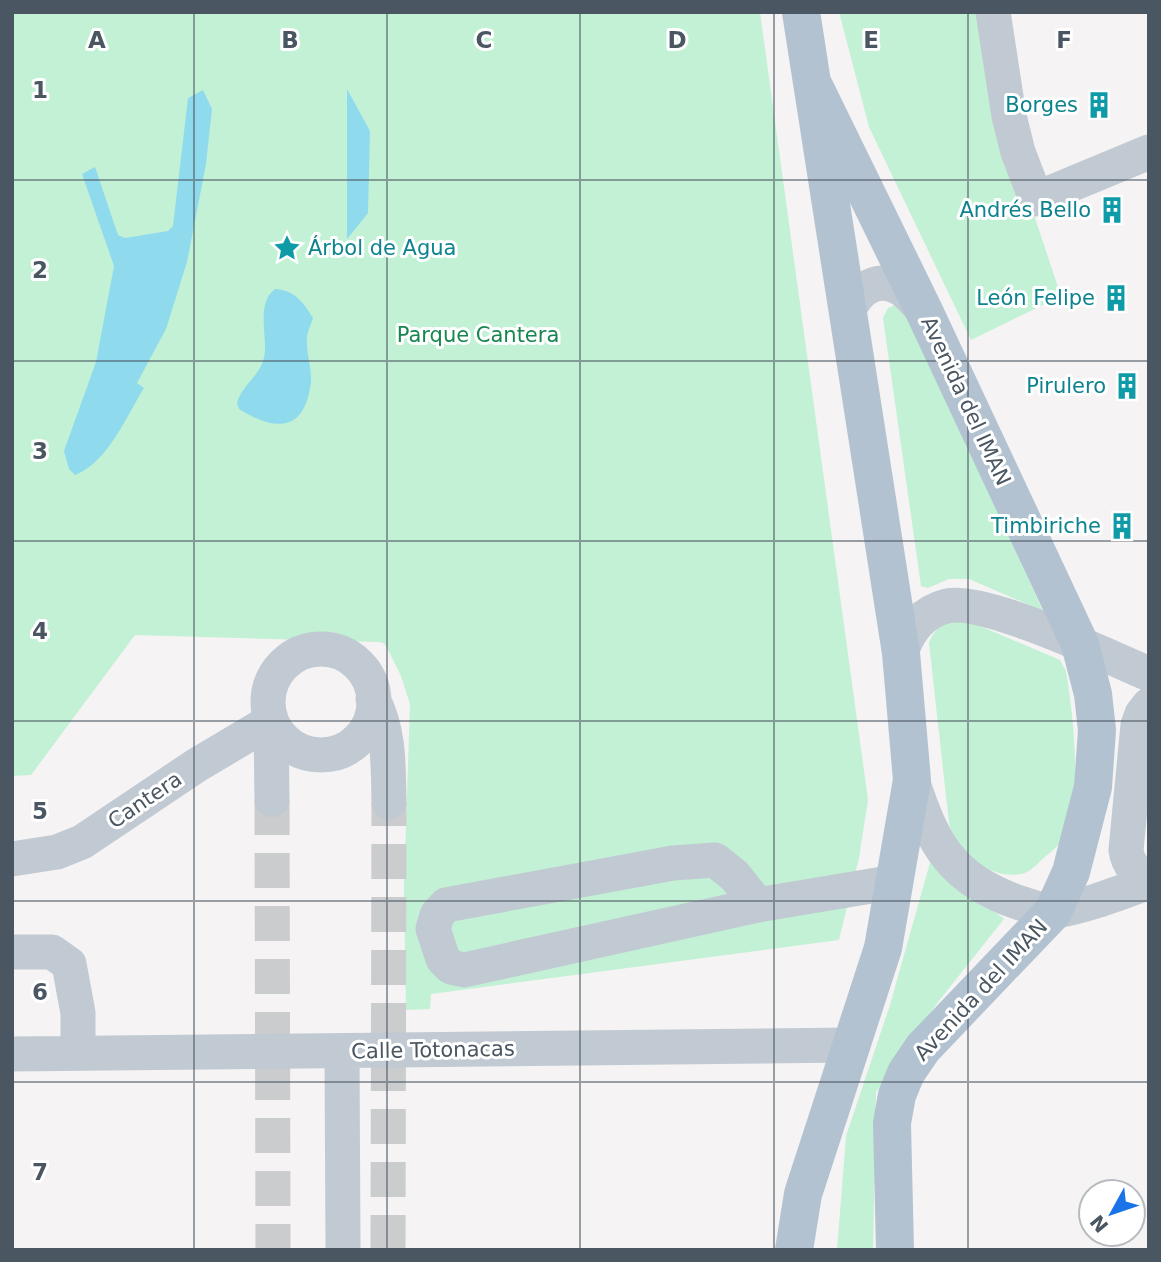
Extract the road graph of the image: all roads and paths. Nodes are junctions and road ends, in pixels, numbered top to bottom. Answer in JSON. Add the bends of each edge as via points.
{"nodes":[{"id":1,"x":801,"y":12,"type":"edge"},
{"id":2,"x":993,"y":12,"type":"edge"},
{"id":3,"x":812,"y":82,"type":"junction"},
{"id":4,"x":1149,"y":152,"type":"edge"},
{"id":5,"x":849,"y":311,"type":"junction"},
{"id":6,"x":924,"y":311,"type":"junction"},
{"id":7,"x":1080,"y":644,"type":"junction"},
{"id":8,"x":901,"y":653,"type":"junction"},
{"id":9,"x":1149,"y":674,"type":"edge"},
{"id":10,"x":373,"y":699,"type":"junction"},
{"id":11,"x":1149,"y":705,"type":"edge"},
{"id":12,"x":271,"y":721,"type":"junction"},
{"id":13,"x":912,"y":780,"type":"junction"},
{"id":14,"x":272,"y":800,"type":"tunnel mouth"},
{"id":15,"x":389,"y":802,"type":"tunnel mouth"},
{"id":16,"x":12,"y":859,"type":"edge"},
{"id":17,"x":1149,"y":881,"type":"edge"},
{"id":18,"x":895,"y":882,"type":"junction"},
{"id":19,"x":758,"y":905,"type":"junction"},
{"id":20,"x":1053,"y":912,"type":"junction"},
{"id":21,"x":12,"y":952,"type":"edge"},
{"id":22,"x":853,"y":1045,"type":"junction"},
{"id":23,"x":342,"y":1051,"type":"junction"},
{"id":24,"x":78,"y":1053,"type":"junction"},
{"id":25,"x":12,"y":1054,"type":"edge"},
{"id":26,"x":343,"y":1250,"type":"edge"},
{"id":27,"x":794,"y":1250,"type":"edge"},
{"id":28,"x":895,"y":1250,"type":"edge"}],
"edges":[{"from":1,"to":3,"type":"main road","name":"Avenida del IMAN"},
{"from":2,"to":4,"type":"street","via":[[1009,116],[1036,199]]},
{"from":3,"to":5,"type":"main road","name":"Avenida del IMAN"},
{"from":3,"to":6,"type":"main road","name":"Avenida del IMAN"},
{"from":5,"to":6,"type":"street","via":[[858,293],[885,283],[904,291]]},
{"from":5,"to":8,"type":"main road","name":"Avenida del IMAN"},
{"from":6,"to":7,"type":"main road","name":"Avenida del IMAN"},
{"from":7,"to":8,"type":"street","via":[[960,604],[923,618],[913,627]]},
{"from":7,"to":9,"type":"street"},
{"from":7,"to":20,"type":"main road","name":"Avenida del IMAN","via":[[1097,730],[1093,788],[1071,872]]},
{"from":8,"to":13,"type":"main road","name":"Avenida del IMAN"},
{"from":10,"to":12,"type":"street","via":[[366,730],[355,743],[332,753],[307,753],[292,747]]},
{"from":10,"to":12,"type":"street","via":[[370,682],[346,656],[328,649],[310,650],[279,669],[270,685]]},
{"from":10,"to":15,"type":"street","via":[[387,741]]},
{"from":11,"to":17,"type":"street","via":[[1138,725],[1126,850],[1133,868]]},
{"from":12,"to":14,"type":"street"},
{"from":12,"to":16,"type":"street","name":"Cantera","via":[[82,842],[57,852]]},
{"from":13,"to":18,"type":"main road","name":"Avenida del IMAN"},
{"from":13,"to":20,"type":"street","via":[[926,823],[952,862],[1003,897]]},
{"from":17,"to":20,"type":"street"},
{"from":18,"to":19,"type":"street"},
{"from":18,"to":22,"type":"main road","name":"Avenida del IMAN","via":[[883,948]]},
{"from":19,"to":19,"type":"street","via":[[715,860],[673,863],[446,905],[433,929],[443,959],[464,970]]},
{"from":20,"to":28,"type":"main road","name":"Avenida del IMAN","via":[[923,1048],[906,1073],[892,1123]]},
{"from":21,"to":24,"type":"street","via":[[52,952],[69,964],[78,1013]]},
{"from":22,"to":23,"type":"street","name":"Calle Totonacas"},
{"from":22,"to":27,"type":"main road","name":"Avenida del IMAN","via":[[803,1194]]},
{"from":23,"to":24,"type":"street","name":"Calle Totonacas"},
{"from":23,"to":26,"type":"street"},
{"from":24,"to":25,"type":"street","name":"Calle Totonacas"}]}
